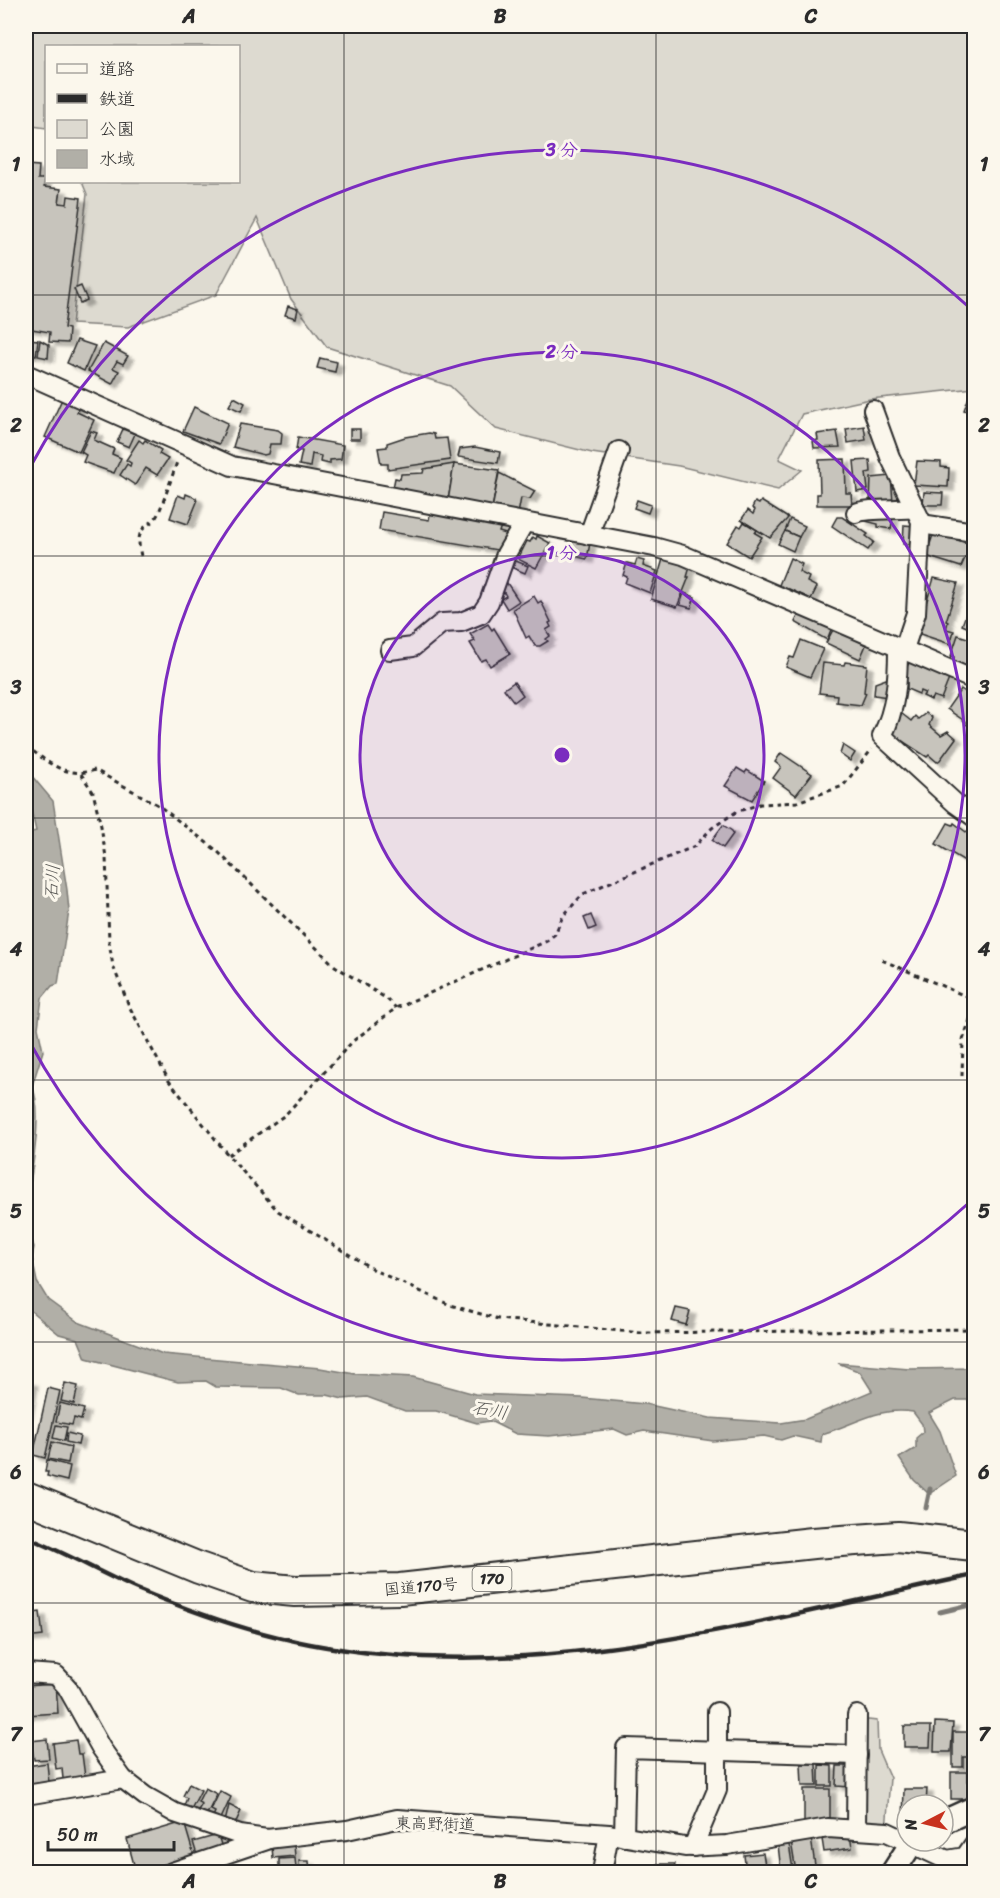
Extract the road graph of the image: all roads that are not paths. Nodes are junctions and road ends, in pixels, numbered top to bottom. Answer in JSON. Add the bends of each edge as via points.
{"nodes":[{"id":1,"x":26,"y":374,"type":"edge"},
{"id":2,"x":873,"y":410,"type":"dead end"},
{"id":3,"x":619,"y":450,"type":"dead end"},
{"id":4,"x":856,"y":513,"type":"dead end"},
{"id":5,"x":918,"y":516,"type":"junction"},
{"id":6,"x":524,"y":523,"type":"junction"},
{"id":7,"x":975,"y":532,"type":"edge"},
{"id":8,"x":589,"y":535,"type":"junction"},
{"id":9,"x":898,"y":649,"type":"junction"},
{"id":10,"x":390,"y":650,"type":"dead end"},
{"id":11,"x":975,"y":680,"type":"edge"},
{"id":12,"x":975,"y":817,"type":"edge"},
{"id":13,"x":26,"y":1497,"type":"edge"},
{"id":14,"x":975,"y":1545,"type":"edge"},
{"id":15,"x":26,"y":1673,"type":"edge"},
{"id":16,"x":717,"y":1712,"type":"dead end"},
{"id":17,"x":858,"y":1715,"type":"dead end"},
{"id":18,"x":716,"y":1749,"type":"junction"},
{"id":19,"x":857,"y":1755,"type":"junction"},
{"id":20,"x":123,"y":1779,"type":"junction"},
{"id":21,"x":26,"y":1795,"type":"edge"},
{"id":22,"x":975,"y":1808,"type":"edge"},
{"id":23,"x":955,"y":1817,"type":"edge"},
{"id":24,"x":856,"y":1830,"type":"junction"},
{"id":25,"x":617,"y":1835,"type":"junction"},
{"id":26,"x":895,"y":1835,"type":"edge"},
{"id":27,"x":267,"y":1839,"type":"junction"},
{"id":28,"x":975,"y":1844,"type":"edge"},
{"id":29,"x":693,"y":1847,"type":"junction"},
{"id":30,"x":905,"y":1853,"type":"edge"},
{"id":31,"x":933,"y":1853,"type":"edge"},
{"id":32,"x":172,"y":1872,"type":"edge"},
{"id":33,"x":602,"y":1872,"type":"edge"},
{"id":34,"x":893,"y":1872,"type":"edge"}],
"edges":[{"from":1,"to":6,"type":"street","via":[[232,466]]},
{"from":2,"to":5,"type":"street"},
{"from":3,"to":8,"type":"street"},
{"from":4,"to":5,"type":"street","via":[[864,509]]},
{"from":5,"to":7,"type":"street"},
{"from":5,"to":9,"type":"street","via":[[916,613],[906,643]]},
{"from":6,"to":8,"type":"street"},
{"from":6,"to":10,"type":"street","via":[[506,554],[481,615],[442,623],[413,647]]},
{"from":8,"to":9,"type":"street","via":[[683,555]]},
{"from":9,"to":11,"type":"street"},
{"from":9,"to":12,"type":"street","via":[[891,720],[882,736]]},
{"from":13,"to":14,"type":"highway","name":"国道170号","number":"170","via":[[210,1572],[253,1587],[295,1591],[399,1589],[824,1542],[898,1537]]},
{"from":15,"to":20,"type":"street","name":"東高野街道","via":[[56,1676],[67,1687]]},
{"from":16,"to":18,"type":"street"},
{"from":17,"to":19,"type":"street"},
{"from":18,"to":19,"type":"street"},
{"from":18,"to":25,"type":"street","via":[[626,1748]]},
{"from":18,"to":29,"type":"street","via":[[717,1790]]},
{"from":19,"to":24,"type":"street"},
{"from":20,"to":21,"type":"street"},
{"from":20,"to":27,"type":"street","name":"東高野街道","via":[[175,1813],[240,1835]]},
{"from":22,"to":23,"type":"street"},
{"from":24,"to":26,"type":"street","name":"東高野街道"},
{"from":24,"to":29,"type":"street","name":"東高野街道","via":[[828,1828]]},
{"from":25,"to":27,"type":"street","name":"東高野街道","via":[[397,1819],[347,1830]]},
{"from":25,"to":29,"type":"street","name":"東高野街道"},
{"from":25,"to":33,"type":"street"},
{"from":27,"to":32,"type":"street"},
{"from":28,"to":31,"type":"street","name":"東高野街道","via":[[965,1857],[947,1860]]},
{"from":30,"to":34,"type":"street"}]}
